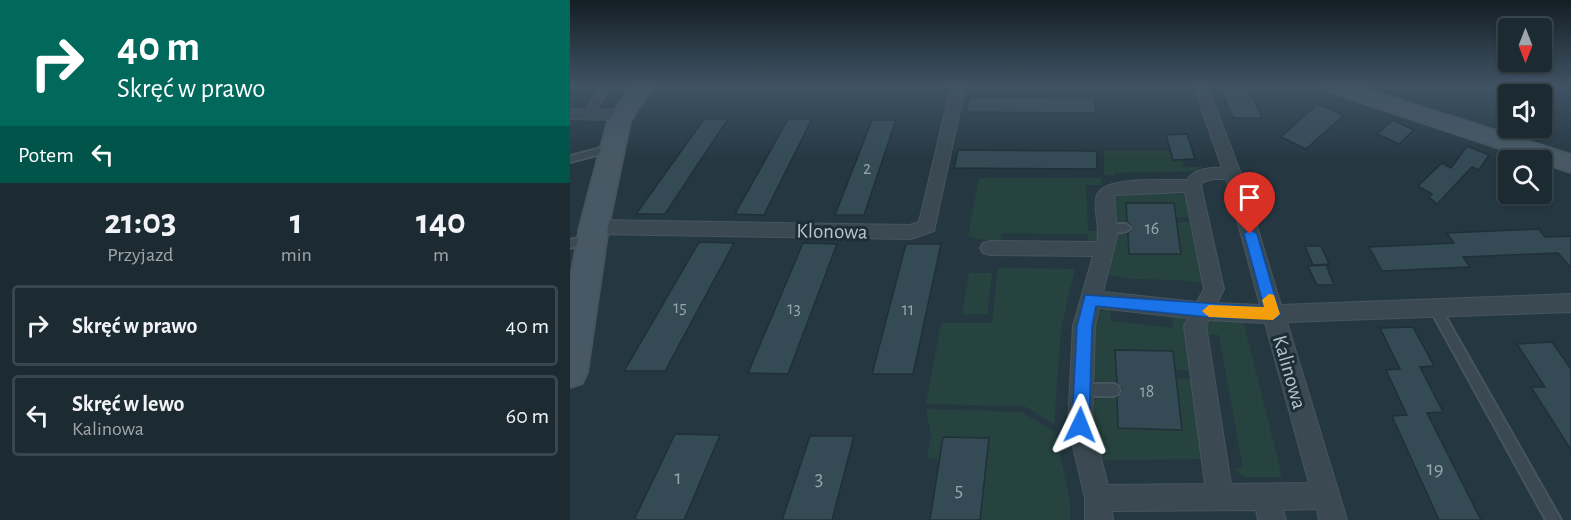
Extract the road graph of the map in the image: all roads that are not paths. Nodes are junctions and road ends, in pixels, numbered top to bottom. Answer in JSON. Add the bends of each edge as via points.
{"nodes":[{"id":1,"x":590,"y":111,"type":"edge"},
{"id":2,"x":624,"y":111,"type":"edge"},
{"id":3,"x":953,"y":111,"type":"edge"},
{"id":4,"x":1210,"y":111,"type":"edge"},
{"id":5,"x":1410,"y":111,"type":"edge"},
{"id":6,"x":570,"y":114,"type":"edge"},
{"id":7,"x":588,"y":114,"type":"junction"},
{"id":8,"x":621,"y":115,"type":"junction"},
{"id":9,"x":612,"y":148,"type":"junction"},
{"id":10,"x":570,"y":159,"type":"edge"},
{"id":11,"x":1571,"y":164,"type":"edge"},
{"id":12,"x":1233,"y":174,"type":"junction"},
{"id":13,"x":1192,"y":186,"type":"junction"},
{"id":14,"x":1113,"y":235,"type":"junction"},
{"id":15,"x":586,"y":236,"type":"edge"},
{"id":16,"x":990,"y":248,"type":"dead end"},
{"id":17,"x":1090,"y":299,"type":"junction"},
{"id":18,"x":1571,"y":303,"type":"edge"},
{"id":19,"x":1435,"y":308,"type":"junction"},
{"id":20,"x":1203,"y":311,"type":"junction"},
{"id":21,"x":1273,"y":314,"type":"junction"},
{"id":22,"x":574,"y":327,"type":"edge"},
{"id":23,"x":570,"y":372,"type":"edge"},
{"id":24,"x":1082,"y":390,"type":"junction"},
{"id":25,"x":1114,"y":390,"type":"dead end"},
{"id":26,"x":1220,"y":497,"type":"junction"},
{"id":27,"x":1270,"y":508,"type":"edge"},
{"id":28,"x":1329,"y":508,"type":"edge"},
{"id":29,"x":1099,"y":509,"type":"edge"},
{"id":30,"x":1554,"y":520,"type":"edge"}],
"edges":[{"from":1,"to":7,"type":"lane"},
{"from":2,"to":8,"type":"street"},
{"from":3,"to":15,"type":"street","name":"Klonowa","via":[[927,226],[911,232]]},
{"from":4,"to":12,"type":"street","name":"Kalinowa"},
{"from":5,"to":11,"type":"street"},
{"from":6,"to":7,"type":"street"},
{"from":7,"to":8,"type":"street"},
{"from":8,"to":9,"type":"street"},
{"from":9,"to":10,"type":"lane"},
{"from":9,"to":15,"type":"street"},
{"from":12,"to":13,"type":"street","via":[[1212,173],[1197,178]]},
{"from":12,"to":21,"type":"street","name":"Kalinowa"},
{"from":13,"to":14,"type":"street","via":[[1108,191],[1105,196]]},
{"from":13,"to":20,"type":"street","via":[[1214,289]]},
{"from":14,"to":16,"type":"street"},
{"from":14,"to":17,"type":"street"},
{"from":15,"to":22,"type":"street"},
{"from":17,"to":20,"type":"street"},
{"from":17,"to":24,"type":"street","via":[[1084,326]]},
{"from":18,"to":19,"type":"street"},
{"from":19,"to":21,"type":"street"},
{"from":19,"to":30,"type":"lane"},
{"from":20,"to":21,"type":"street"},
{"from":20,"to":26,"type":"street","via":[[1195,326]]},
{"from":21,"to":28,"type":"street","name":"Kalinowa"},
{"from":22,"to":23,"type":"street"},
{"from":24,"to":25,"type":"lane"},
{"from":24,"to":29,"type":"street","via":[[1080,425]]},
{"from":26,"to":27,"type":"street"},
{"from":26,"to":29,"type":"street"},
{"from":27,"to":28,"type":"street"}]}
